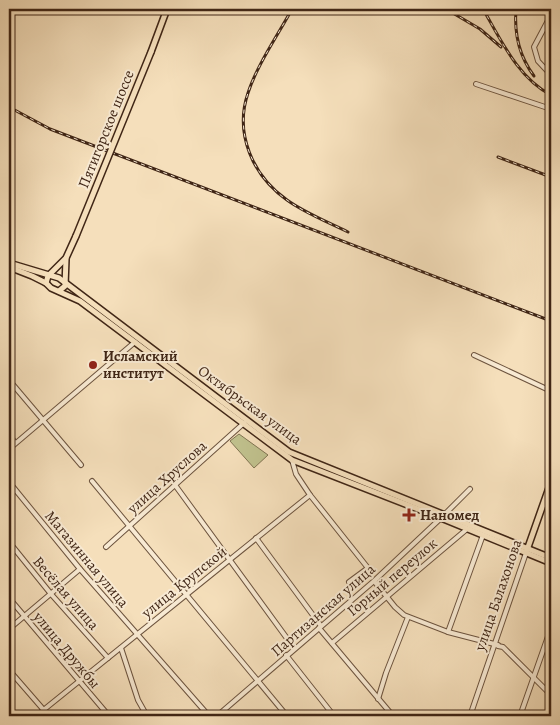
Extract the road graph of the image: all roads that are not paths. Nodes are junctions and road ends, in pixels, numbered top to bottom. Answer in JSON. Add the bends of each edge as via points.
{"nodes":[{"id":1,"x":167,"y":9,"type":"edge"},
{"id":2,"x":551,"y":15,"type":"edge"},
{"id":3,"x":551,"y":75,"type":"edge"},
{"id":4,"x":476,"y":84,"type":"dead end"},
{"id":5,"x":551,"y":106,"type":"edge"},
{"id":6,"x":66,"y":258,"type":"junction"},
{"id":7,"x":9,"y":263,"type":"edge"},
{"id":8,"x":9,"y":267,"type":"edge"},
{"id":9,"x":50,"y":275,"type":"junction"},
{"id":10,"x":46,"y":283,"type":"junction"},
{"id":11,"x":64,"y":283,"type":"junction"},
{"id":12,"x":59,"y":291,"type":"junction"},
{"id":13,"x":135,"y":342,"type":"junction"},
{"id":14,"x":474,"y":355,"type":"dead end"},
{"id":15,"x":9,"y":380,"type":"edge"},
{"id":16,"x":551,"y":391,"type":"edge"},
{"id":17,"x":43,"y":421,"type":"junction"},
{"id":18,"x":244,"y":423,"type":"junction"},
{"id":19,"x":9,"y":434,"type":"edge"},
{"id":20,"x":16,"y":443,"type":"junction"},
{"id":21,"x":9,"y":449,"type":"edge"},
{"id":22,"x":293,"y":457,"type":"junction"},
{"id":23,"x":81,"y":465,"type":"dead end"},
{"id":24,"x":92,"y":481,"type":"dead end"},
{"id":25,"x":9,"y":482,"type":"edge"},
{"id":26,"x":551,"y":482,"type":"edge"},
{"id":27,"x":175,"y":485,"type":"junction"},
{"id":28,"x":470,"y":489,"type":"dead end"},
{"id":29,"x":550,"y":492,"type":"edge"},
{"id":30,"x":310,"y":495,"type":"junction"},
{"id":31,"x":443,"y":516,"type":"junction"},
{"id":32,"x":130,"y":526,"type":"junction"},
{"id":33,"x":467,"y":529,"type":"junction"},
{"id":34,"x":483,"y":535,"type":"junction"},
{"id":35,"x":256,"y":538,"type":"junction"},
{"id":36,"x":9,"y":542,"type":"edge"},
{"id":37,"x":106,"y":547,"type":"dead end"},
{"id":38,"x":527,"y":550,"type":"junction"},
{"id":39,"x":551,"y":558,"type":"edge"},
{"id":40,"x":230,"y":559,"type":"junction"},
{"id":41,"x":551,"y":563,"type":"edge"},
{"id":42,"x":80,"y":569,"type":"junction"},
{"id":43,"x":374,"y":581,"type":"junction"},
{"id":44,"x":349,"y":582,"type":"dead end"},
{"id":45,"x":51,"y":594,"type":"junction"},
{"id":46,"x":186,"y":594,"type":"junction"},
{"id":47,"x":387,"y":597,"type":"junction"},
{"id":48,"x":9,"y":598,"type":"edge"},
{"id":49,"x":24,"y":616,"type":"junction"},
{"id":50,"x":408,"y":616,"type":"junction"},
{"id":51,"x":320,"y":627,"type":"junction"},
{"id":52,"x":9,"y":628,"type":"edge"},
{"id":53,"x":551,"y":628,"type":"edge"},
{"id":54,"x":448,"y":632,"type":"junction"},
{"id":55,"x":137,"y":635,"type":"junction"},
{"id":56,"x":332,"y":643,"type":"junction"},
{"id":57,"x":497,"y":645,"type":"junction"},
{"id":58,"x":121,"y":648,"type":"junction"},
{"id":59,"x":294,"y":648,"type":"junction"},
{"id":60,"x":286,"y":655,"type":"junction"},
{"id":61,"x":108,"y":658,"type":"junction"},
{"id":62,"x":9,"y":670,"type":"edge"},
{"id":63,"x":534,"y":677,"type":"junction"},
{"id":64,"x":79,"y":681,"type":"junction"},
{"id":65,"x":257,"y":681,"type":"junction"},
{"id":66,"x":551,"y":694,"type":"edge"},
{"id":67,"x":378,"y":699,"type":"junction"},
{"id":68,"x":43,"y":711,"type":"junction"},
{"id":69,"x":36,"y":716,"type":"edge"},
{"id":70,"x":48,"y":716,"type":"edge"},
{"id":71,"x":108,"y":716,"type":"edge"},
{"id":72,"x":147,"y":716,"type":"edge"},
{"id":73,"x":209,"y":716,"type":"edge"},
{"id":74,"x":217,"y":716,"type":"edge"},
{"id":75,"x":287,"y":716,"type":"edge"},
{"id":76,"x":334,"y":716,"type":"edge"},
{"id":77,"x":392,"y":716,"type":"edge"},
{"id":78,"x":470,"y":716,"type":"edge"},
{"id":79,"x":520,"y":716,"type":"edge"}],
"edges":[{"from":1,"to":6,"type":"main road","name":"Пятигорское шоссе","bridge":true},
{"from":2,"to":3,"type":"street","via":[[534,47],[538,61]]},
{"from":4,"to":5,"type":"street","via":[[548,108]]},
{"from":6,"to":9,"type":"main road","name":"Пятигорское шоссе"},
{"from":6,"to":11,"type":"main road","name":"Пятигорское шоссе"},
{"from":7,"to":9,"type":"main road","name":"Октябрьская улица"},
{"from":8,"to":10,"type":"main road","name":"Октябрьская улица"},
{"from":9,"to":10,"type":"main road","name":"Пятигорское шоссе"},
{"from":9,"to":11,"type":"main road","name":"Октябрьская улица"},
{"from":10,"to":12,"type":"main road","name":"Октябрьская улица"},
{"from":11,"to":12,"type":"main road","name":"Пятигорское шоссе"},
{"from":11,"to":22,"type":"main road","name":"Октябрьская улица"},
{"from":12,"to":13,"type":"main road","name":"Октябрьская улица","via":[[80,301]]},
{"from":13,"to":17,"type":"street"},
{"from":13,"to":18,"type":"main road","name":"Октябрьская улица"},
{"from":14,"to":16,"type":"street"},
{"from":15,"to":17,"type":"street"},
{"from":17,"to":20,"type":"street"},
{"from":17,"to":23,"type":"street"},
{"from":18,"to":22,"type":"main road","name":"Октябрьская улица"},
{"from":18,"to":27,"type":"street","name":"улица Хруслова"},
{"from":19,"to":20,"type":"street"},
{"from":20,"to":21,"type":"street"},
{"from":22,"to":30,"type":"street","via":[[296,474]]},
{"from":22,"to":31,"type":"main road","name":"Октябрьская улица"},
{"from":24,"to":32,"type":"street"},
{"from":25,"to":42,"type":"street","name":"Магазинная улица"},
{"from":26,"to":29,"type":"main road","name":"улица Балахонова"},
{"from":27,"to":32,"type":"street","name":"улица Хруслова"},
{"from":27,"to":40,"type":"street"},
{"from":28,"to":31,"type":"street","name":"Партизанская улица"},
{"from":29,"to":38,"type":"main road","name":"улица Балахонова"},
{"from":30,"to":35,"type":"street","name":"улица Крупской"},
{"from":30,"to":44,"type":"street","via":[[368,568]]},
{"from":31,"to":33,"type":"main road","name":"Октябрьская улица"},
{"from":31,"to":38,"type":"main road","name":"Октябрьская улица"},
{"from":31,"to":43,"type":"street","name":"Партизанская улица"},
{"from":32,"to":37,"type":"street","name":"улица Хруслова"},
{"from":32,"to":46,"type":"street"},
{"from":33,"to":34,"type":"main road","name":"Октябрьская улица"},
{"from":33,"to":47,"type":"street","name":"Горный переулок"},
{"from":34,"to":38,"type":"main road","name":"Октябрьская улица"},
{"from":34,"to":54,"type":"street"},
{"from":35,"to":40,"type":"street","name":"улица Крупской"},
{"from":35,"to":51,"type":"street"},
{"from":36,"to":45,"type":"street","name":"Весёлая улица"},
{"from":38,"to":39,"type":"main road","name":"Октябрьская улица"},
{"from":38,"to":41,"type":"main road","name":"Октябрьская улица"},
{"from":38,"to":57,"type":"street","name":"улица Балахонова"},
{"from":40,"to":46,"type":"street","name":"улица Крупской"},
{"from":40,"to":59,"type":"street"},
{"from":42,"to":45,"type":"street"},
{"from":42,"to":55,"type":"street","name":"Магазинная улица"},
{"from":43,"to":47,"type":"street"},
{"from":43,"to":51,"type":"street","name":"Партизанская улица"},
{"from":45,"to":49,"type":"street"},
{"from":45,"to":61,"type":"street","name":"Весёлая улица"},
{"from":46,"to":55,"type":"street","name":"улица Крупской"},
{"from":46,"to":65,"type":"street"},
{"from":47,"to":50,"type":"street"},
{"from":47,"to":56,"type":"street","name":"Горный переулок"},
{"from":48,"to":49,"type":"street","name":"улица Дружбы"},
{"from":49,"to":52,"type":"street"},
{"from":49,"to":64,"type":"street","name":"улица Дружбы"},
{"from":50,"to":54,"type":"street"},
{"from":50,"to":67,"type":"street"},
{"from":51,"to":56,"type":"street"},
{"from":51,"to":59,"type":"street","name":"Партизанская улица"},
{"from":53,"to":63,"type":"street"},
{"from":54,"to":57,"type":"street"},
{"from":55,"to":58,"type":"street","name":"улица Крупской"},
{"from":55,"to":73,"type":"street","name":"Магазинная улица"},
{"from":56,"to":67,"type":"street"},
{"from":57,"to":63,"type":"street"},
{"from":57,"to":78,"type":"street","name":"улица Балахонова"},
{"from":58,"to":61,"type":"street","name":"улица Крупской"},
{"from":58,"to":72,"type":"street","via":[[138,700]]},
{"from":59,"to":60,"type":"street","name":"Партизанская улица"},
{"from":60,"to":65,"type":"street","name":"Партизанская улица"},
{"from":60,"to":76,"type":"street"},
{"from":61,"to":64,"type":"street","name":"улица Крупской"},
{"from":62,"to":68,"type":"street"},
{"from":63,"to":66,"type":"street"},
{"from":63,"to":79,"type":"street"},
{"from":64,"to":68,"type":"street","name":"улица Крупской"},
{"from":64,"to":71,"type":"street","name":"улица Дружбы"},
{"from":65,"to":74,"type":"street","name":"Партизанская улица"},
{"from":65,"to":75,"type":"street"},
{"from":67,"to":77,"type":"street"},
{"from":68,"to":69,"type":"street","name":"улица Крупской"},
{"from":68,"to":70,"type":"street"}]}
